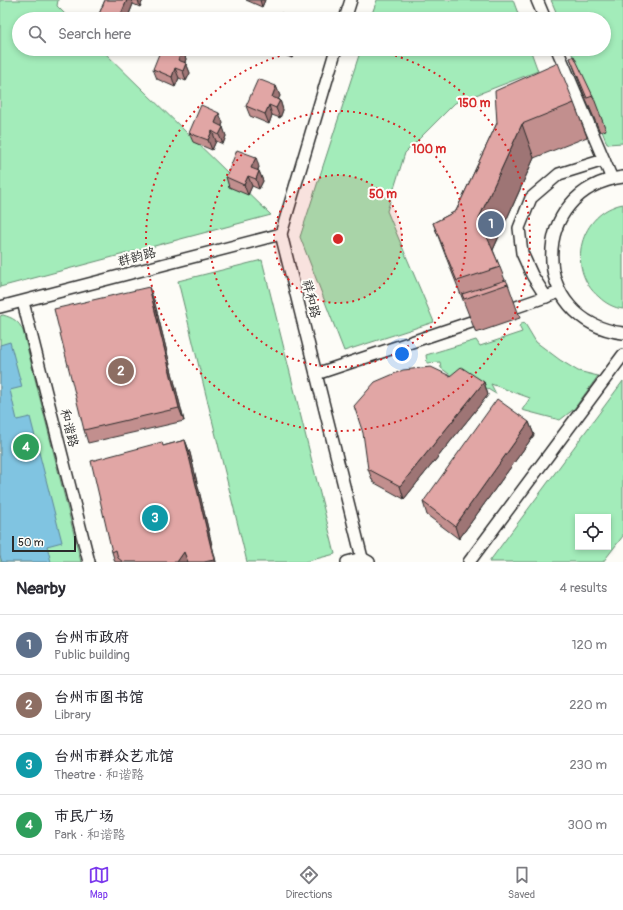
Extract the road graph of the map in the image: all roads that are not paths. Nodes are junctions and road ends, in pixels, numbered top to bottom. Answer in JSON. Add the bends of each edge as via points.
{"nodes":[{"id":1,"x":351,"y":0,"type":"edge"},
{"id":2,"x":537,"y":0,"type":"edge"},
{"id":3,"x":348,"y":12,"type":"edge"},
{"id":4,"x":542,"y":12,"type":"edge"},
{"id":5,"x":334,"y":56,"type":"edge"},
{"id":6,"x":561,"y":56,"type":"edge"},
{"id":7,"x":604,"y":160,"type":"junction"},
{"id":8,"x":623,"y":177,"type":"edge"},
{"id":9,"x":612,"y":179,"type":"junction"},
{"id":10,"x":281,"y":234,"type":"junction"},
{"id":11,"x":560,"y":292,"type":"junction"},
{"id":12,"x":546,"y":297,"type":"junction"},
{"id":13,"x":22,"y":302,"type":"junction"},
{"id":14,"x":0,"y":307,"type":"edge"},
{"id":15,"x":623,"y":333,"type":"edge"},
{"id":16,"x":623,"y":355,"type":"edge"},
{"id":17,"x":316,"y":374,"type":"junction"},
{"id":18,"x":366,"y":560,"type":"edge"},
{"id":19,"x":89,"y":562,"type":"edge"},
{"id":20,"x":347,"y":562,"type":"edge"},
{"id":21,"x":469,"y":562,"type":"edge"}],
"edges":[{"from":1,"to":3,"type":"street"},
{"from":2,"to":4,"type":"street"},
{"from":5,"to":10,"type":"street"},
{"from":6,"to":7,"type":"street"},
{"from":7,"to":9,"type":"street"},
{"from":7,"to":12,"type":"street","via":[[559,174],[531,198],[519,228],[522,253]]},
{"from":8,"to":9,"type":"street"},
{"from":9,"to":11,"type":"street","via":[[598,183],[574,199],[558,222],[552,243],[552,264]]},
{"from":10,"to":13,"type":"street","name":"群韵路"},
{"from":10,"to":17,"type":"street","name":"祥和路"},
{"from":11,"to":12,"type":"street"},
{"from":11,"to":15,"type":"street","via":[[577,313],[588,321]]},
{"from":12,"to":17,"type":"street"},
{"from":13,"to":14,"type":"street","name":"群韵路"},
{"from":13,"to":19,"type":"street","name":"和谐路"},
{"from":16,"to":21,"type":"street"},
{"from":17,"to":18,"type":"street","name":"祥和路"},
{"from":18,"to":20,"type":"street"}]}
